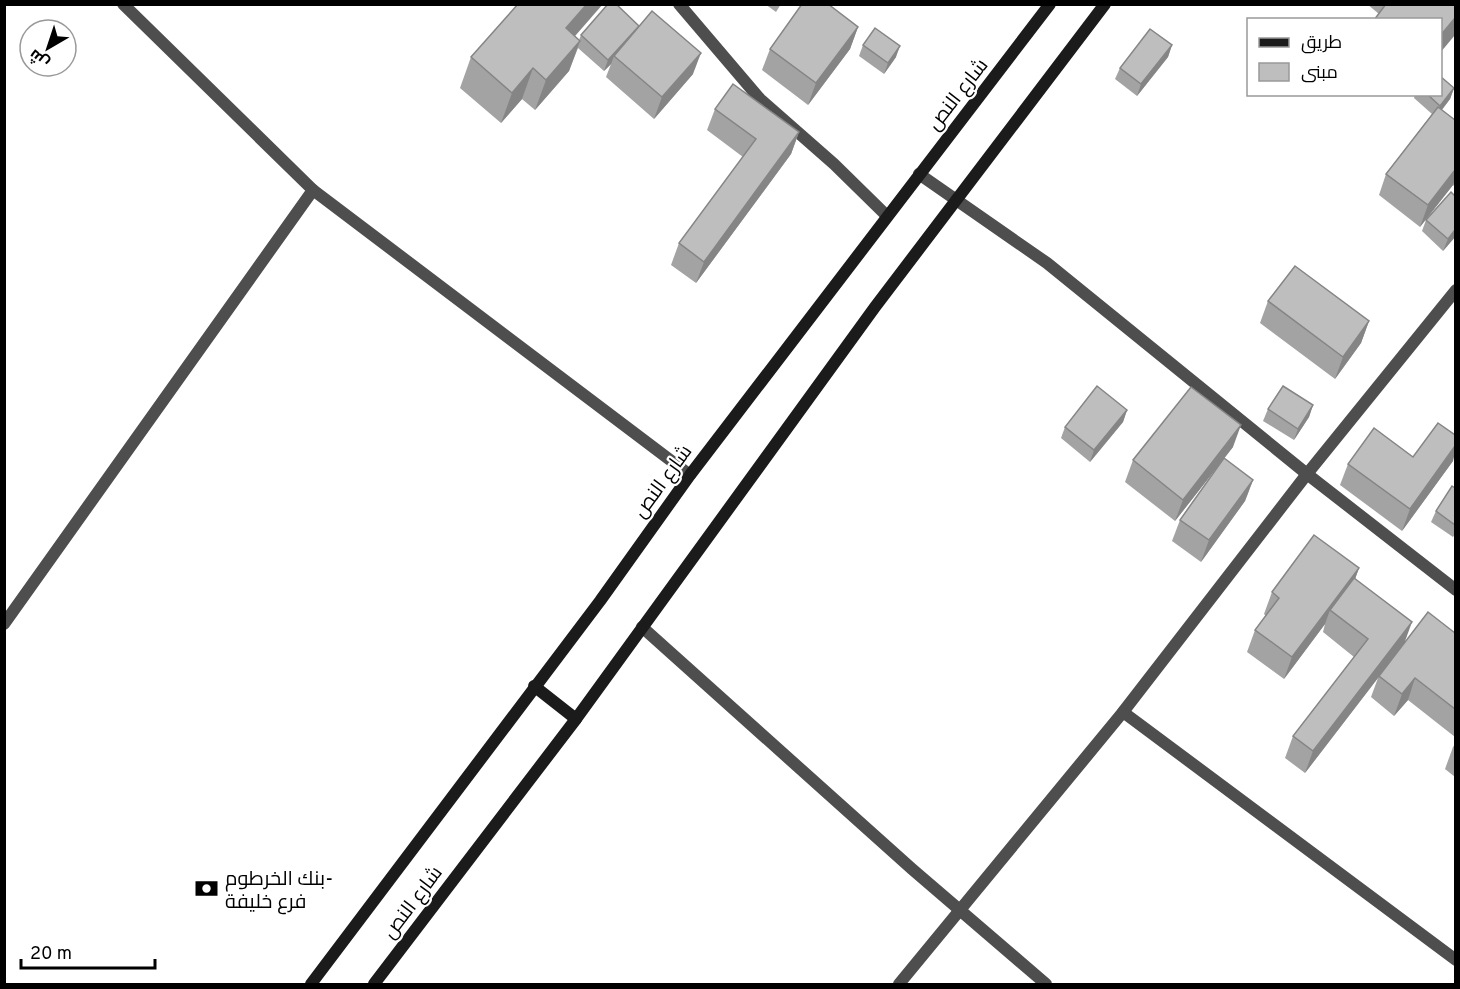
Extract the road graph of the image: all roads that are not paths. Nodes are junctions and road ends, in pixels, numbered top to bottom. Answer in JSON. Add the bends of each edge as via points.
{"nodes":[{"id":1,"x":123,"y":4,"type":"edge"},
{"id":2,"x":679,"y":4,"type":"edge"},
{"id":3,"x":1050,"y":4,"type":"edge"},
{"id":4,"x":1105,"y":4,"type":"edge"},
{"id":5,"x":919,"y":174,"type":"junction"},
{"id":6,"x":313,"y":190,"type":"junction"},
{"id":7,"x":958,"y":201,"type":"junction"},
{"id":8,"x":887,"y":216,"type":"junction"},
{"id":9,"x":1455,"y":290,"type":"edge"},
{"id":10,"x":1307,"y":474,"type":"junction"},
{"id":11,"x":690,"y":475,"type":"junction"},
{"id":12,"x":1455,"y":590,"type":"edge"},
{"id":13,"x":4,"y":624,"type":"edge"},
{"id":14,"x":642,"y":627,"type":"junction"},
{"id":15,"x":534,"y":686,"type":"junction"},
{"id":16,"x":1123,"y":712,"type":"junction"},
{"id":17,"x":576,"y":719,"type":"junction"},
{"id":18,"x":961,"y":910,"type":"junction"},
{"id":19,"x":1455,"y":960,"type":"edge"},
{"id":20,"x":311,"y":984,"type":"edge"},
{"id":21,"x":374,"y":984,"type":"edge"},
{"id":22,"x":899,"y":984,"type":"edge"},
{"id":23,"x":1046,"y":984,"type":"edge"}],
"edges":[{"from":1,"to":6,"type":"street"},
{"from":2,"to":8,"type":"street","via":[[760,99]]},
{"from":3,"to":5,"type":"main road","name":"شارع النص"},
{"from":4,"to":7,"type":"main road","name":"شارع النص"},
{"from":5,"to":7,"type":"street"},
{"from":5,"to":8,"type":"main road","name":"شارع النص"},
{"from":6,"to":11,"type":"street"},
{"from":6,"to":13,"type":"street"},
{"from":7,"to":10,"type":"street","via":[[1047,263]]},
{"from":7,"to":14,"type":"main road","name":"شارع النص","via":[[875,307]]},
{"from":8,"to":11,"type":"main road","name":"شارع النص"},
{"from":9,"to":10,"type":"street"},
{"from":10,"to":12,"type":"street"},
{"from":10,"to":16,"type":"street"},
{"from":11,"to":15,"type":"main road","name":"شارع النص"},
{"from":14,"to":17,"type":"main road","name":"شارع النص"},
{"from":14,"to":18,"type":"street"},
{"from":15,"to":17,"type":"main road"},
{"from":15,"to":20,"type":"main road","name":"شارع النص"},
{"from":16,"to":18,"type":"street"},
{"from":16,"to":19,"type":"street"},
{"from":17,"to":21,"type":"main road","name":"شارع النص"},
{"from":18,"to":22,"type":"street"},
{"from":18,"to":23,"type":"street"}]}
